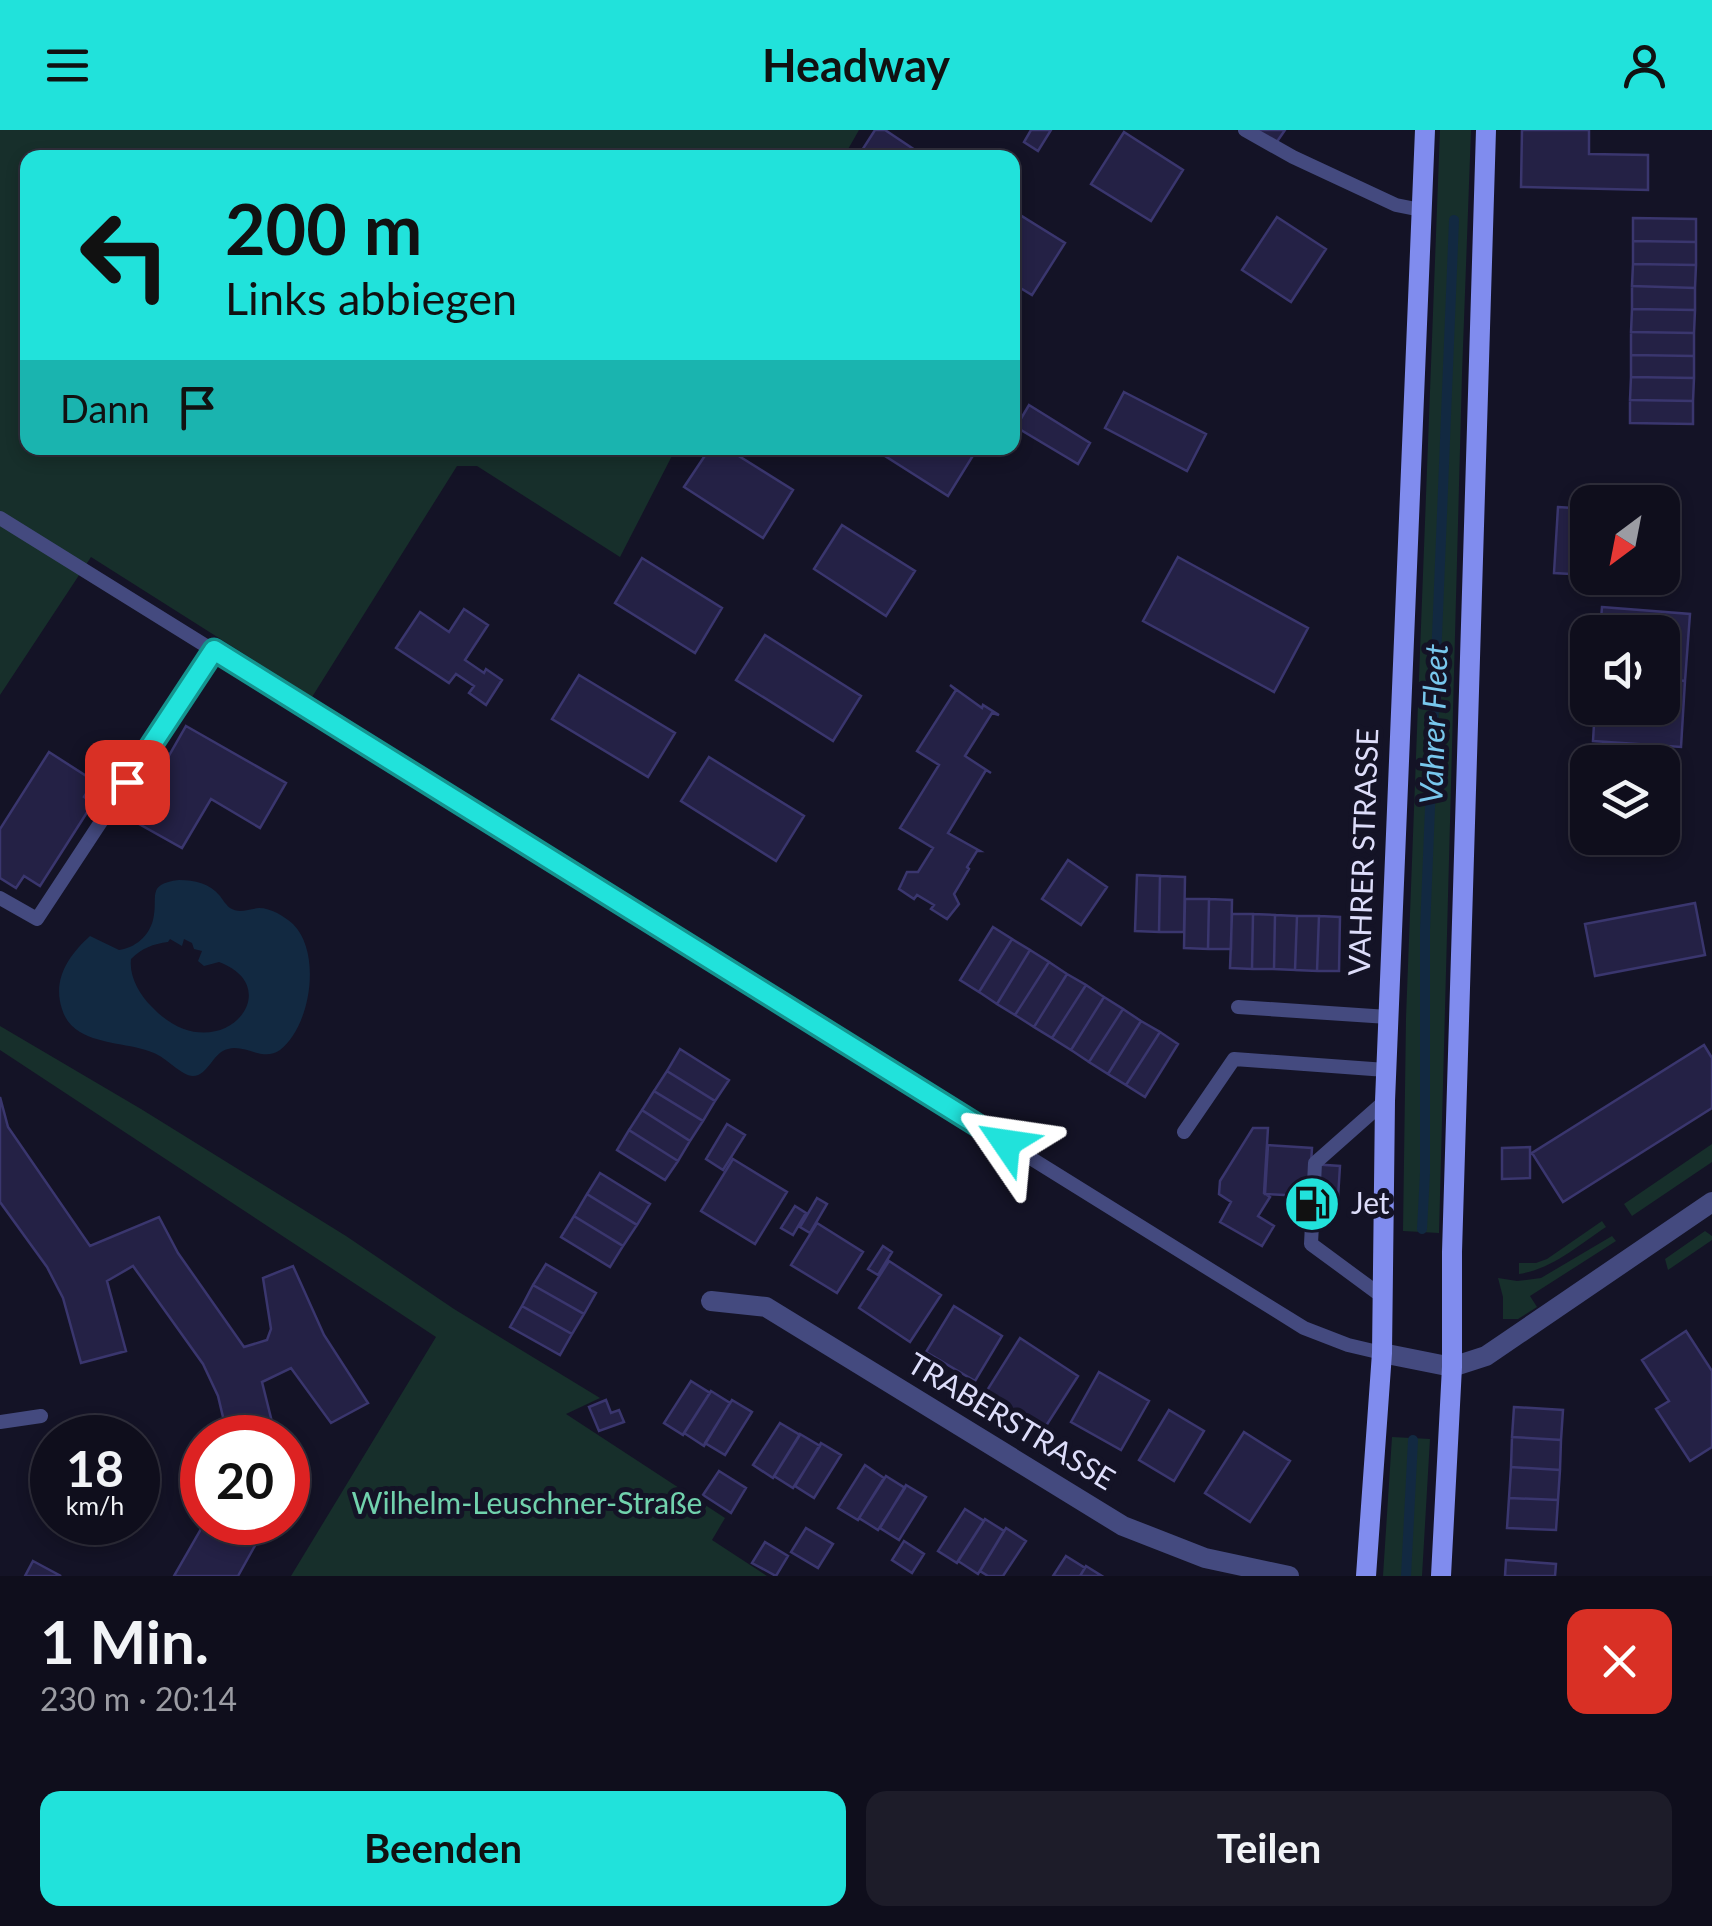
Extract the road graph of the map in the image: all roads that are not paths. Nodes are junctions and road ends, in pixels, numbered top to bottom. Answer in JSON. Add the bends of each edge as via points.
{"nodes":[{"id":1,"x":1245,"y":130,"type":"edge"},
{"id":2,"x":1425,"y":130,"type":"edge"},
{"id":3,"x":1486,"y":130,"type":"edge"},
{"id":4,"x":1421,"y":210,"type":"junction"},
{"id":5,"x":0,"y":518,"type":"edge"},
{"id":6,"x":214,"y":650,"type":"junction"},
{"id":7,"x":0,"y":898,"type":"edge"},
{"id":8,"x":1238,"y":1007,"type":"dead end"},
{"id":9,"x":1388,"y":1017,"type":"junction"},
{"id":10,"x":1386,"y":1070,"type":"junction"},
{"id":11,"x":1384,"y":1101,"type":"junction"},
{"id":12,"x":1184,"y":1132,"type":"dead end"},
{"id":13,"x":1712,"y":1202,"type":"edge"},
{"id":14,"x":1383,"y":1297,"type":"junction"},
{"id":15,"x":711,"y":1302,"type":"dead end"},
{"id":16,"x":1382,"y":1353,"type":"junction"},
{"id":17,"x":1452,"y":1367,"type":"junction"},
{"id":18,"x":30,"y":1418,"type":"edge"},
{"id":19,"x":0,"y":1422,"type":"edge"},
{"id":20,"x":1289,"y":1576,"type":"edge"},
{"id":21,"x":1366,"y":1576,"type":"edge"},
{"id":22,"x":1441,"y":1576,"type":"edge"}],
"edges":[{"from":1,"to":4,"type":"lane","via":[[1396,205]]},
{"from":2,"to":4,"type":"main road","name":"VAHRER STRASSE"},
{"from":3,"to":17,"type":"main road"},
{"from":4,"to":9,"type":"main road","name":"VAHRER STRASSE"},
{"from":5,"to":6,"type":"lane"},
{"from":6,"to":7,"type":"lane","via":[[38,919]]},
{"from":6,"to":16,"type":"lane","via":[[1304,1328]]},
{"from":8,"to":9,"type":"lane"},
{"from":9,"to":10,"type":"main road","name":"VAHRER STRASSE"},
{"from":10,"to":11,"type":"main road","name":"VAHRER STRASSE"},
{"from":10,"to":12,"type":"lane","via":[[1234,1058]]},
{"from":11,"to":14,"type":"main road","name":"VAHRER STRASSE"},
{"from":11,"to":14,"type":"lane","via":[[1315,1163],[1311,1244]]},
{"from":13,"to":17,"type":"street","via":[[1486,1356]]},
{"from":14,"to":16,"type":"main road","name":"VAHRER STRASSE"},
{"from":15,"to":20,"type":"street","name":"TRABERSTRASSE","via":[[766,1307],[1123,1526],[1205,1558]]},
{"from":16,"to":17,"type":"street"},
{"from":16,"to":21,"type":"main road","name":"VAHRER STRASSE"},
{"from":17,"to":22,"type":"main road"},
{"from":18,"to":19,"type":"lane"}]}
